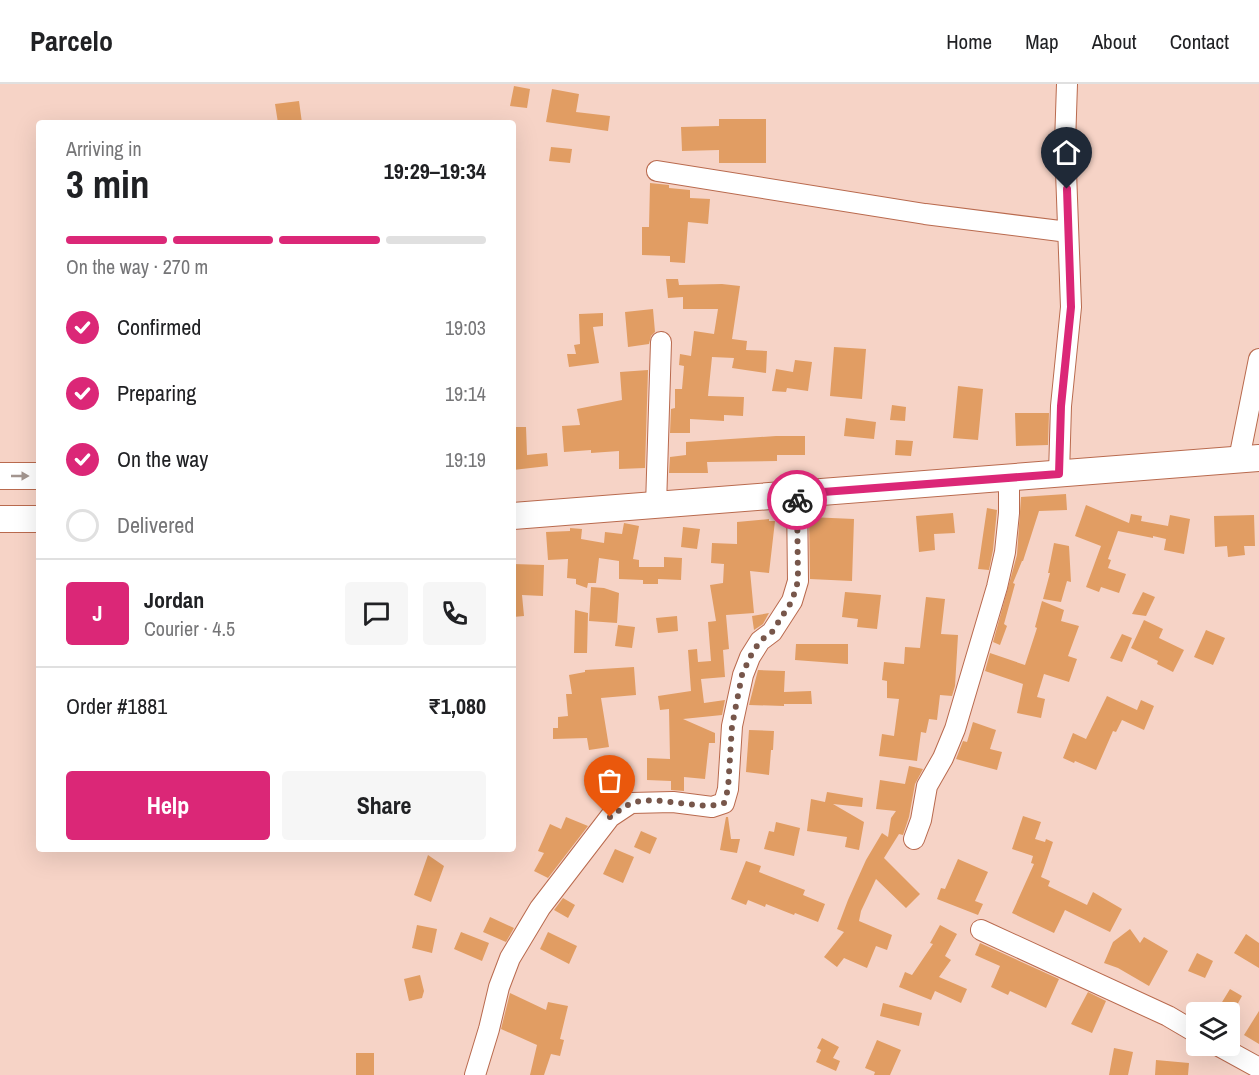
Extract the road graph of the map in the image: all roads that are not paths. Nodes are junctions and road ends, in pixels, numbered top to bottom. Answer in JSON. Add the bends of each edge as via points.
{"nodes":[{"id":1,"x":1067,"y":84,"type":"edge"},
{"id":2,"x":657,"y":171,"type":"dead end"},
{"id":3,"x":1068,"y":232,"type":"junction"},
{"id":4,"x":661,"y":342,"type":"dead end"},
{"id":5,"x":1259,"y":359,"type":"edge"},
{"id":6,"x":1249,"y":458,"type":"edge"},
{"id":7,"x":1059,"y":474,"type":"junction"},
{"id":8,"x":0,"y":476,"type":"edge"},
{"id":9,"x":36,"y":476,"type":"edge"},
{"id":10,"x":1010,"y":478,"type":"junction"},
{"id":11,"x":797,"y":494,"type":"junction"},
{"id":12,"x":656,"y":506,"type":"junction"},
{"id":13,"x":516,"y":516,"type":"edge"},
{"id":14,"x":0,"y":519,"type":"edge"},
{"id":15,"x":36,"y":519,"type":"edge"},
{"id":16,"x":914,"y":839,"type":"dead end"},
{"id":17,"x":981,"y":930,"type":"dead end"},
{"id":18,"x":1186,"y":1027,"type":"edge"},
{"id":19,"x":1237,"y":1056,"type":"edge"},
{"id":20,"x":1259,"y":1068,"type":"edge"},
{"id":21,"x":475,"y":1075,"type":"edge"}],
"edges":[{"from":1,"to":3,"type":"street"},
{"from":2,"to":3,"type":"street","via":[[925,214]]},
{"from":3,"to":7,"type":"street","via":[[1071,307]]},
{"from":4,"to":12,"type":"street"},
{"from":5,"to":6,"type":"street"},
{"from":6,"to":7,"type":"main road"},
{"from":7,"to":10,"type":"main road"},
{"from":8,"to":9,"type":"main road","one_way":true},
{"from":10,"to":11,"type":"main road"},
{"from":10,"to":16,"type":"street","via":[[1005,552],[997,587],[955,729],[927,786]]},
{"from":11,"to":12,"type":"main road"},
{"from":11,"to":21,"type":"street","via":[[798,581],[792,601],[772,632],[760,641],[742,675],[724,803],[712,807],[674,802],[631,803],[610,817],[540,908],[510,958]]},
{"from":12,"to":13,"type":"main road"},
{"from":14,"to":15,"type":"main road"},
{"from":17,"to":18,"type":"street"},
{"from":19,"to":20,"type":"street"}]}
